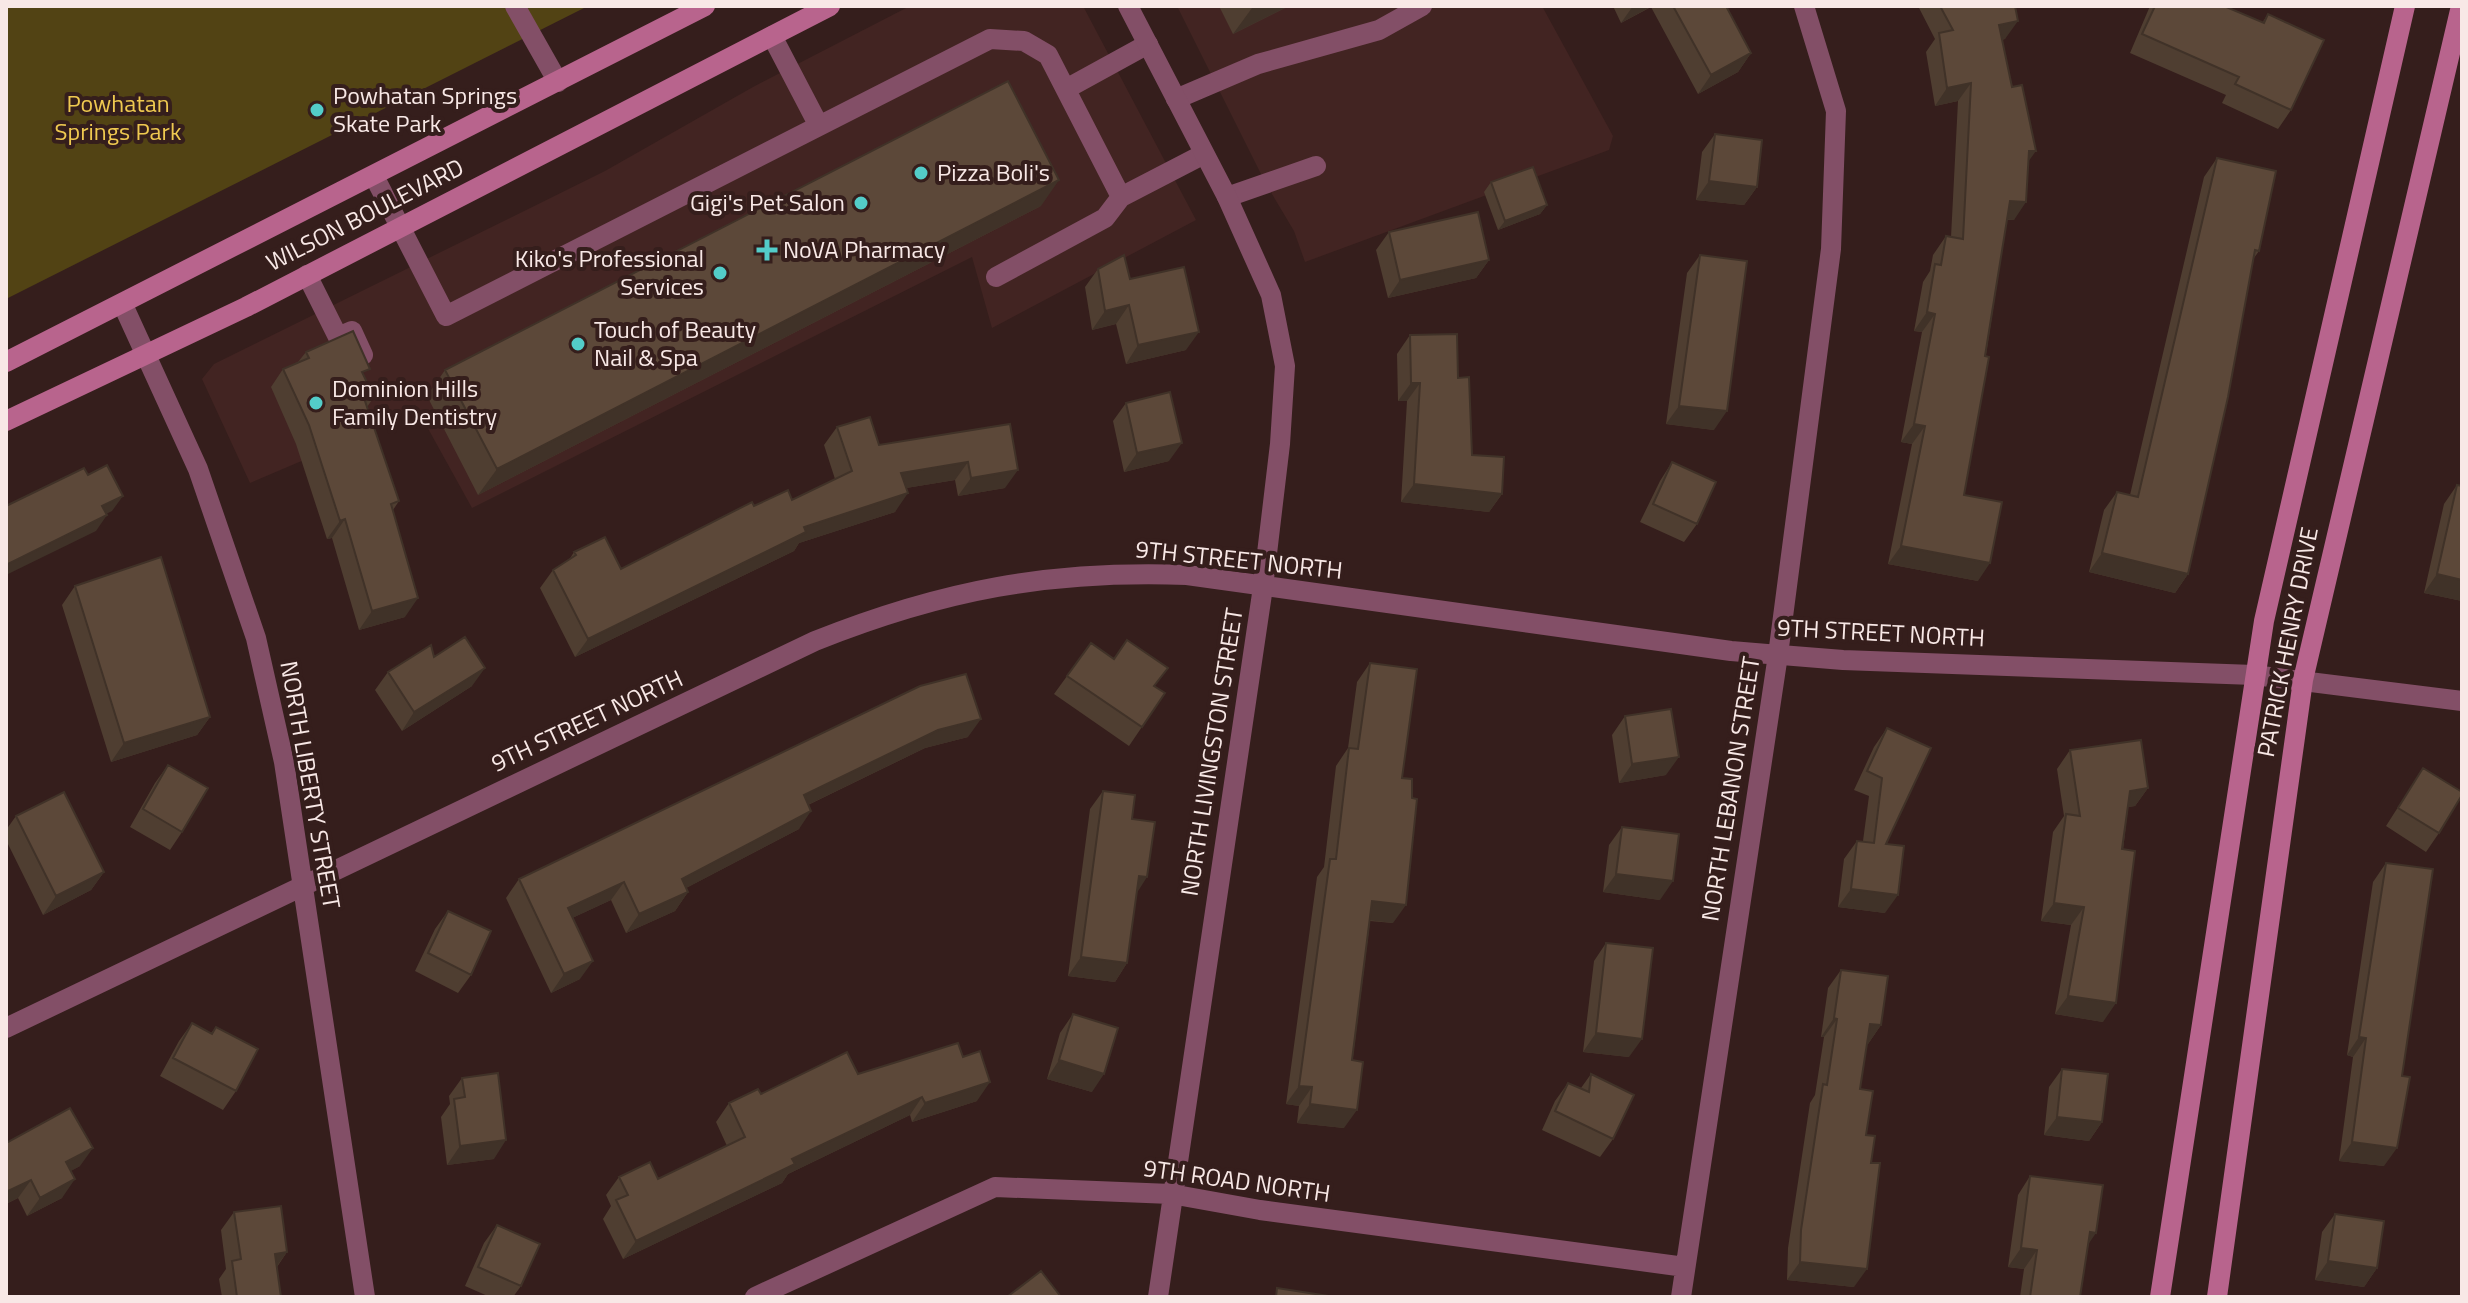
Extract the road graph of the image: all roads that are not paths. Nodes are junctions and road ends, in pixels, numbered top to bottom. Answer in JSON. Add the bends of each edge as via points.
{"nodes":[{"id":1,"x":515,"y":6,"type":"edge"},
{"id":2,"x":705,"y":6,"type":"edge"},
{"id":3,"x":830,"y":6,"type":"edge"},
{"id":4,"x":1128,"y":6,"type":"edge"},
{"id":5,"x":1422,"y":6,"type":"edge"},
{"id":6,"x":1804,"y":6,"type":"edge"},
{"id":7,"x":2405,"y":6,"type":"edge"},
{"id":8,"x":2461,"y":6,"type":"edge"},
{"id":9,"x":772,"y":36,"type":"junction"},
{"id":10,"x":1148,"y":44,"type":"junction"},
{"id":11,"x":558,"y":82,"type":"junction"},
{"id":12,"x":1066,"y":89,"type":"junction"},
{"id":13,"x":1176,"y":99,"type":"junction"},
{"id":14,"x":819,"y":126,"type":"junction"},
{"id":15,"x":1204,"y":154,"type":"junction"},
{"id":16,"x":1316,"y":166,"type":"dead end"},
{"id":17,"x":374,"y":176,"type":"junction"},
{"id":18,"x":1121,"y":197,"type":"junction"},
{"id":19,"x":1227,"y":197,"type":"junction"},
{"id":20,"x":399,"y":226,"type":"junction"},
{"id":21,"x":307,"y":275,"type":"junction"},
{"id":22,"x":996,"y":277,"type":"dead end"},
{"id":23,"x":123,"y":305,"type":"junction"},
{"id":24,"x":145,"y":355,"type":"junction"},
{"id":25,"x":6,"y":362,"type":"edge"},
{"id":26,"x":370,"y":369,"type":"edge"},
{"id":27,"x":6,"y":421,"type":"edge"},
{"id":28,"x":1263,"y":587,"type":"junction"},
{"id":29,"x":1778,"y":655,"type":"junction"},
{"id":30,"x":2254,"y":675,"type":"junction"},
{"id":31,"x":2303,"y":680,"type":"junction"},
{"id":32,"x":2462,"y":701,"type":"edge"},
{"id":33,"x":303,"y":887,"type":"junction"},
{"id":34,"x":6,"y":1028,"type":"edge"},
{"id":35,"x":1171,"y":1194,"type":"junction"},
{"id":36,"x":1685,"y":1267,"type":"junction"},
{"id":37,"x":365,"y":1297,"type":"edge"},
{"id":38,"x":755,"y":1297,"type":"edge"},
{"id":39,"x":1158,"y":1297,"type":"edge"},
{"id":40,"x":1681,"y":1297,"type":"edge"},
{"id":41,"x":2160,"y":1297,"type":"edge"},
{"id":42,"x":2217,"y":1297,"type":"edge"}],
"edges":[{"from":1,"to":11,"type":"street"},
{"from":2,"to":11,"type":"street","name":"WILSON BOULEVARD"},
{"from":3,"to":9,"type":"street","name":"WILSON BOULEVARD"},
{"from":4,"to":10,"type":"street","name":"NORTH LIVINGSTON STREET"},
{"from":5,"to":13,"type":"street","via":[[1379,30],[1258,64]]},
{"from":6,"to":29,"type":"street","name":"NORTH LEBANON STREET","via":[[1836,111],[1833,203]]},
{"from":7,"to":30,"type":"street","name":"PATRICK HENRY DRIVE"},
{"from":8,"to":31,"type":"street","name":"PATRICK HENRY DRIVE"},
{"from":9,"to":14,"type":"street"},
{"from":9,"to":20,"type":"street","name":"WILSON BOULEVARD"},
{"from":10,"to":12,"type":"street"},
{"from":10,"to":13,"type":"street","name":"NORTH LIVINGSTON STREET"},
{"from":11,"to":17,"type":"street","name":"WILSON BOULEVARD"},
{"from":12,"to":14,"type":"street","via":[[1048,55],[1024,41],[990,39]]},
{"from":12,"to":18,"type":"street"},
{"from":13,"to":15,"type":"street","name":"NORTH LIVINGSTON STREET"},
{"from":14,"to":20,"type":"street","via":[[446,316]]},
{"from":15,"to":18,"type":"street"},
{"from":15,"to":19,"type":"street","name":"NORTH LIVINGSTON STREET"},
{"from":16,"to":19,"type":"street"},
{"from":17,"to":20,"type":"street"},
{"from":17,"to":23,"type":"street","name":"WILSON BOULEVARD"},
{"from":18,"to":22,"type":"street","via":[[1105,218]]},
{"from":19,"to":28,"type":"street","name":"NORTH LIVINGSTON STREET","via":[[1271,295],[1285,366]]},
{"from":20,"to":21,"type":"street","name":"WILSON BOULEVARD"},
{"from":21,"to":24,"type":"street","name":"WILSON BOULEVARD"},
{"from":21,"to":26,"type":"street","via":[[338,337],[352,331]]},
{"from":23,"to":24,"type":"street","name":"NORTH LIBERTY STREET"},
{"from":23,"to":25,"type":"street","name":"WILSON BOULEVARD"},
{"from":24,"to":27,"type":"street","name":"WILSON BOULEVARD"},
{"from":24,"to":33,"type":"street","name":"NORTH LIBERTY STREET","via":[[198,469],[256,638],[284,762]]},
{"from":28,"to":29,"type":"street","name":"9TH STREET NORTH"},
{"from":28,"to":33,"type":"street","name":"9TH STREET NORTH","via":[[1187,575],[1111,572],[1026,580],[910,605],[787,654]]},
{"from":28,"to":35,"type":"street","name":"NORTH LIVINGSTON STREET"},
{"from":29,"to":30,"type":"street","name":"9TH STREET NORTH"},
{"from":29,"to":36,"type":"street","name":"NORTH LEBANON STREET"},
{"from":30,"to":31,"type":"street","name":"9TH STREET NORTH"},
{"from":30,"to":41,"type":"street","name":"PATRICK HENRY DRIVE"},
{"from":31,"to":32,"type":"street","name":"9TH STREET NORTH"},
{"from":31,"to":42,"type":"street","name":"PATRICK HENRY DRIVE"},
{"from":33,"to":34,"type":"street","name":"9TH STREET NORTH"},
{"from":33,"to":37,"type":"street","name":"NORTH LIBERTY STREET"},
{"from":35,"to":36,"type":"street","name":"9TH ROAD NORTH"},
{"from":35,"to":38,"type":"street","name":"9TH ROAD NORTH","via":[[995,1187]]},
{"from":35,"to":39,"type":"street","name":"NORTH LIVINGSTON STREET"},
{"from":36,"to":40,"type":"street","name":"NORTH LEBANON STREET"}]}
